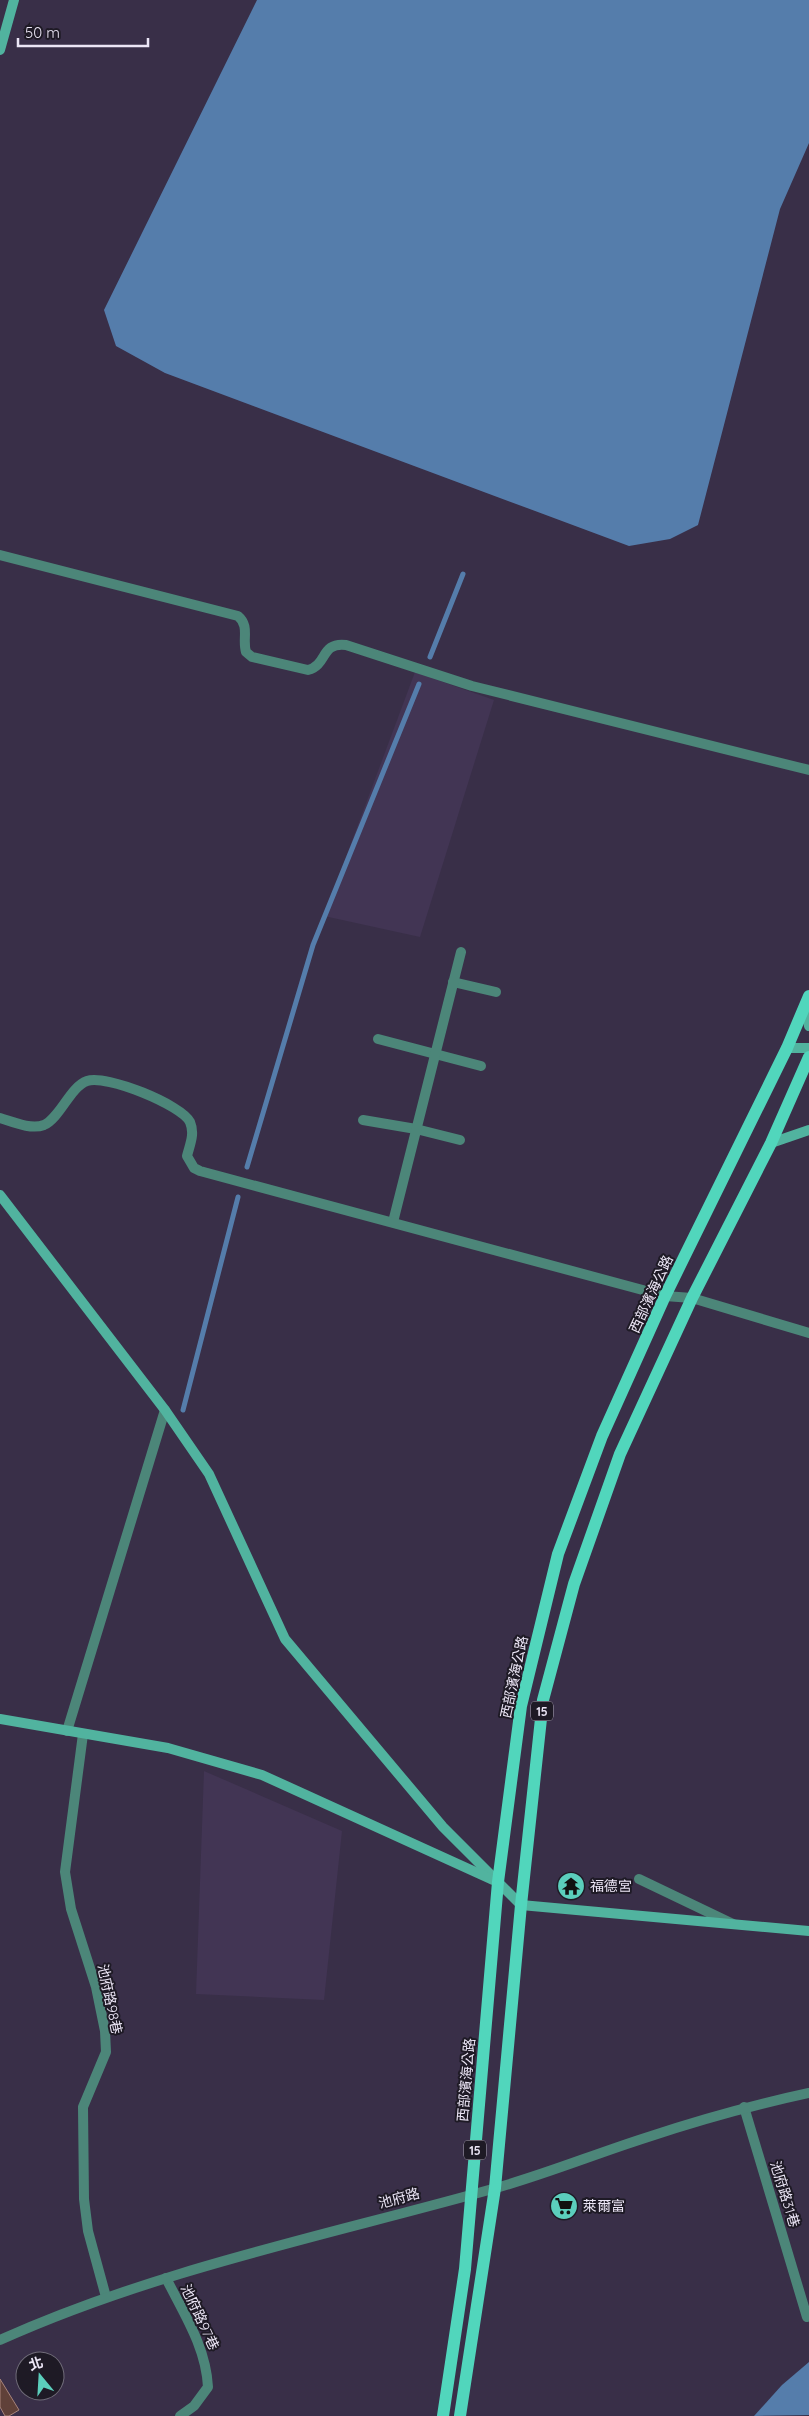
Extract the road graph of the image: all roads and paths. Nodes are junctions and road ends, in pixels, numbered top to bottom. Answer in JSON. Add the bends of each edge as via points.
{"nodes":[{"id":1,"x":14,"y":0,"type":"edge"},
{"id":2,"x":1,"y":44,"type":"edge"},
{"id":3,"x":0,"y":555,"type":"edge"},
{"id":4,"x":809,"y":770,"type":"edge"},
{"id":5,"x":460,"y":952,"type":"dead end"},
{"id":6,"x":453,"y":982,"type":"junction"},
{"id":7,"x":496,"y":992,"type":"dead end"},
{"id":8,"x":807,"y":1001,"type":"edge"},
{"id":9,"x":809,"y":1026,"type":"edge"},
{"id":10,"x":378,"y":1039,"type":"dead end"},
{"id":11,"x":787,"y":1048,"type":"junction"},
{"id":12,"x":809,"y":1048,"type":"edge"},
{"id":13,"x":435,"y":1052,"type":"junction"},
{"id":14,"x":809,"y":1057,"type":"edge"},
{"id":15,"x":481,"y":1066,"type":"dead end"},
{"id":16,"x":0,"y":1118,"type":"edge"},
{"id":17,"x":363,"y":1120,"type":"dead end"},
{"id":18,"x":416,"y":1129,"type":"junction"},
{"id":19,"x":809,"y":1130,"type":"edge"},
{"id":20,"x":460,"y":1140,"type":"dead end"},
{"id":21,"x":771,"y":1143,"type":"junction"},
{"id":22,"x":0,"y":1195,"type":"edge"},
{"id":23,"x":393,"y":1222,"type":"junction"},
{"id":24,"x":665,"y":1296,"type":"junction"},
{"id":25,"x":692,"y":1298,"type":"junction"},
{"id":26,"x":809,"y":1334,"type":"edge"},
{"id":27,"x":165,"y":1410,"type":"junction"},
{"id":28,"x":0,"y":1719,"type":"edge"},
{"id":29,"x":66,"y":1731,"type":"junction"},
{"id":30,"x":83,"y":1734,"type":"junction"},
{"id":31,"x":639,"y":1879,"type":"dead end"},
{"id":32,"x":498,"y":1882,"type":"junction"},
{"id":33,"x":521,"y":1904,"type":"junction"},
{"id":34,"x":734,"y":1924,"type":"junction"},
{"id":35,"x":809,"y":1932,"type":"edge"},
{"id":36,"x":809,"y":2093,"type":"edge"},
{"id":37,"x":744,"y":2107,"type":"junction"},
{"id":38,"x":495,"y":2188,"type":"junction"},
{"id":39,"x":471,"y":2193,"type":"junction"},
{"id":40,"x":166,"y":2278,"type":"junction"},
{"id":41,"x":106,"y":2297,"type":"junction"},
{"id":42,"x":807,"y":2317,"type":"dead end"},
{"id":43,"x":0,"y":2340,"type":"edge"},
{"id":44,"x":180,"y":2416,"type":"edge"},
{"id":45,"x":443,"y":2416,"type":"edge"},
{"id":46,"x":460,"y":2416,"type":"edge"}],
"edges":[{"from":1,"to":2,"type":"street"},
{"from":3,"to":4,"type":"street","via":[[238,616],[245,628],[246,652],[252,658],[308,670],[318,665],[333,645],[346,645],[472,686]]},
{"from":5,"to":6,"type":"street"},
{"from":6,"to":7,"type":"street"},
{"from":6,"to":13,"type":"street"},
{"from":8,"to":9,"type":"street"},
{"from":8,"to":11,"type":"main road","name":"西部濱海公路","number":"15"},
{"from":10,"to":13,"type":"street"},
{"from":11,"to":12,"type":"street"},
{"from":11,"to":24,"type":"main road","name":"西部濱海公路","number":"15"},
{"from":13,"to":15,"type":"street"},
{"from":13,"to":18,"type":"street"},
{"from":14,"to":21,"type":"main road","number":"15"},
{"from":16,"to":23,"type":"street","via":[[32,1127],[46,1125],[85,1082],[98,1079],[112,1081],[132,1087],[189,1121],[192,1135],[187,1156],[194,1168]]},
{"from":17,"to":18,"type":"street"},
{"from":18,"to":20,"type":"street"},
{"from":18,"to":23,"type":"street"},
{"from":19,"to":21,"type":"street"},
{"from":21,"to":25,"type":"main road","number":"15"},
{"from":22,"to":27,"type":"street"},
{"from":23,"to":24,"type":"street"},
{"from":24,"to":25,"type":"street"},
{"from":24,"to":32,"type":"main road","name":"西部濱海公路","number":"15","via":[[602,1436],[558,1554],[520,1706]]},
{"from":25,"to":26,"type":"street"},
{"from":25,"to":33,"type":"main road","number":"15","via":[[620,1454],[574,1584],[544,1700]]},
{"from":27,"to":29,"type":"street"},
{"from":27,"to":32,"type":"street","via":[[209,1474],[285,1639],[443,1827]]},
{"from":28,"to":29,"type":"street"},
{"from":29,"to":30,"type":"street"},
{"from":30,"to":32,"type":"street","via":[[168,1748],[262,1775]]},
{"from":30,"to":41,"type":"street","name":"池府路98巷","via":[[64,1872],[70,1909],[96,1987],[105,2031],[106,2052],[83,2107],[84,2199],[88,2231]]},
{"from":31,"to":34,"type":"street"},
{"from":32,"to":33,"type":"street"},
{"from":32,"to":39,"type":"main road","name":"西部濱海公路","number":"15"},
{"from":33,"to":34,"type":"street"},
{"from":33,"to":38,"type":"main road","number":"15"},
{"from":34,"to":35,"type":"street"},
{"from":36,"to":37,"type":"street","name":"池府路"},
{"from":37,"to":38,"type":"street","name":"池府路"},
{"from":37,"to":42,"type":"street","name":"池府路31巷"},
{"from":38,"to":39,"type":"street","name":"池府路"},
{"from":38,"to":46,"type":"main road","number":"15"},
{"from":39,"to":40,"type":"street","name":"池府路"},
{"from":39,"to":45,"type":"main road","name":"西部濱海公路","number":"15","via":[[465,2270]]},
{"from":40,"to":41,"type":"street","name":"池府路"},
{"from":40,"to":44,"type":"street","name":"池府路97巷","via":[[207,2365],[208,2387],[194,2406]]},
{"from":41,"to":43,"type":"street","name":"池府路"}]}
